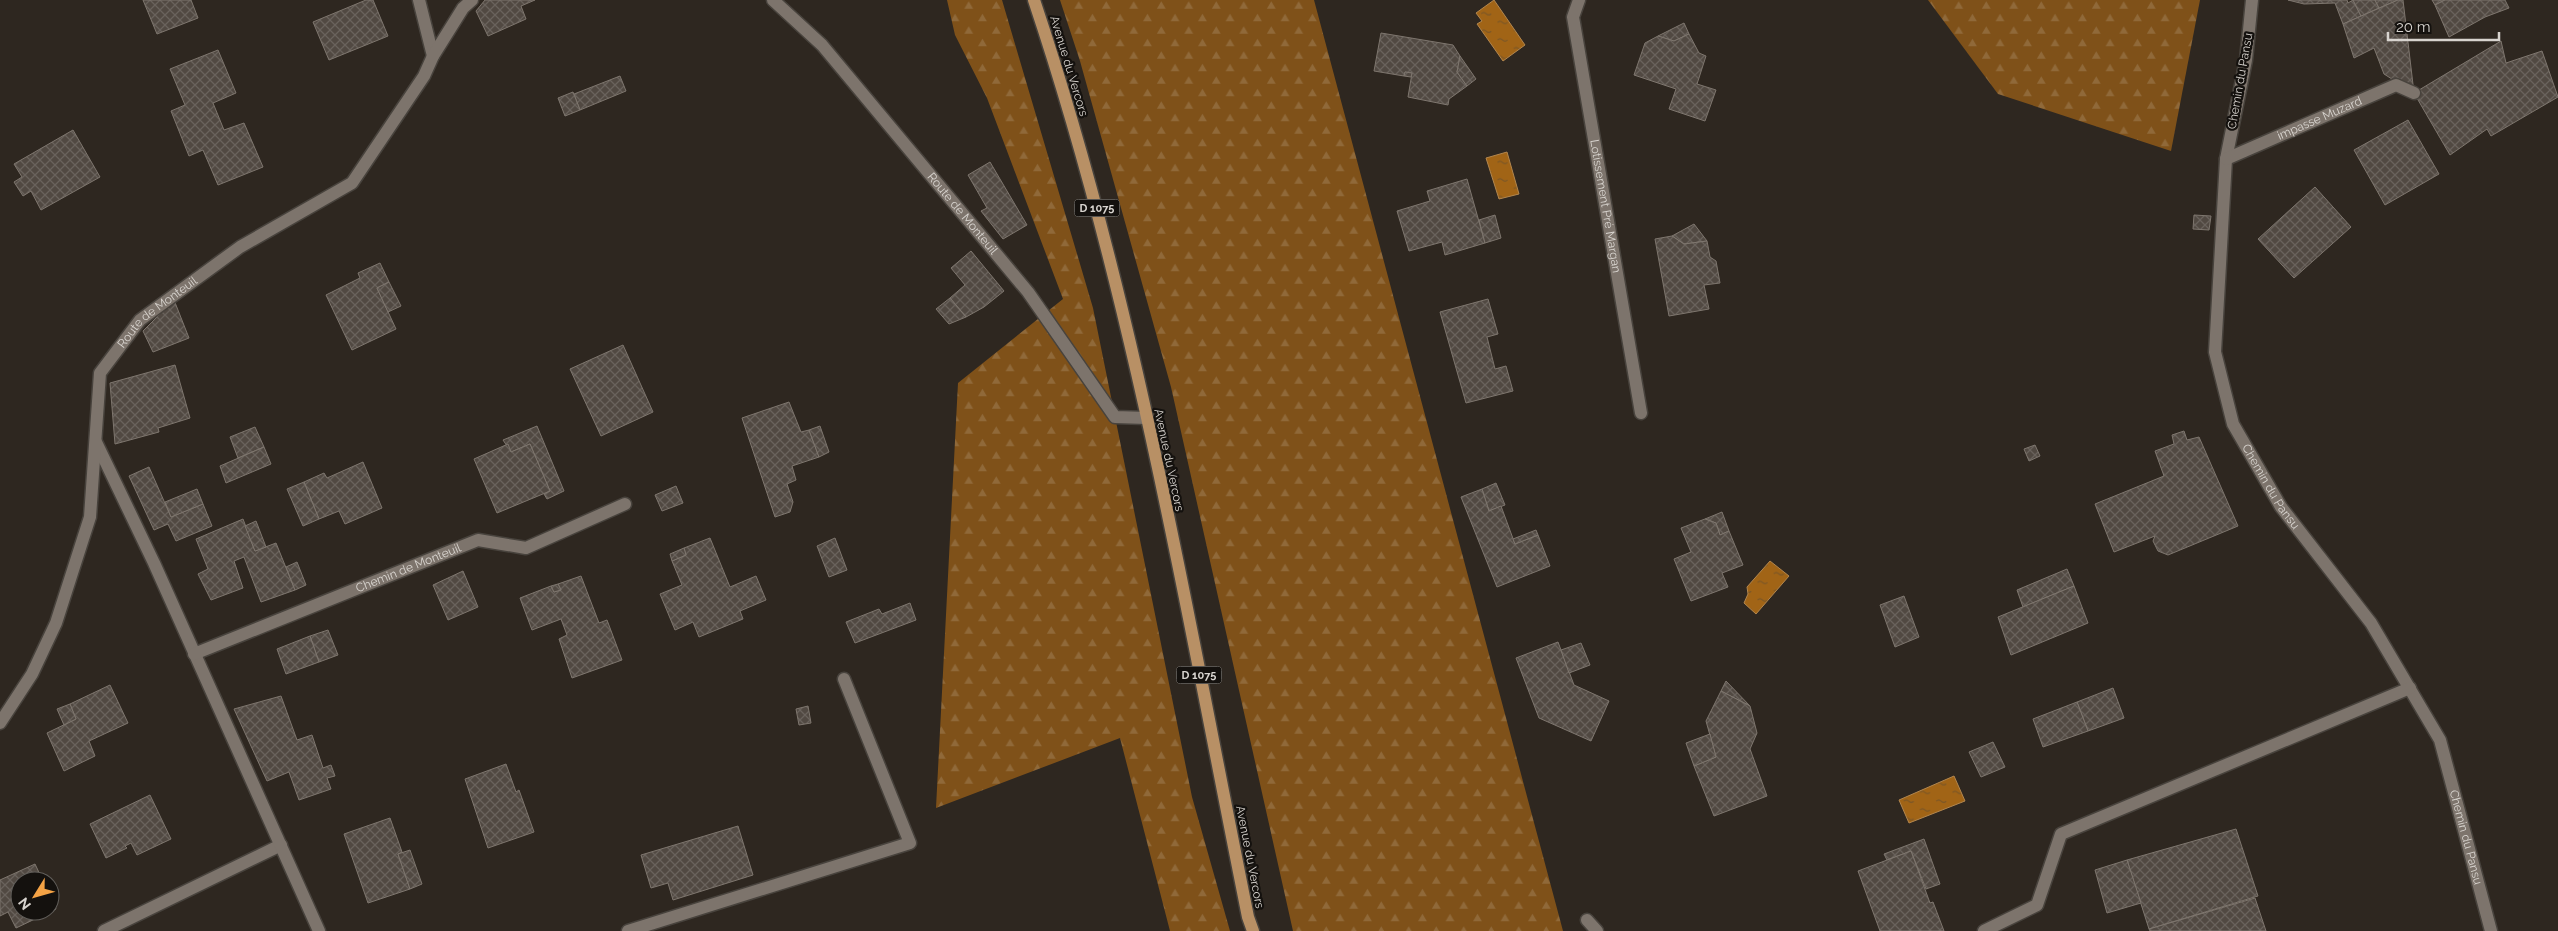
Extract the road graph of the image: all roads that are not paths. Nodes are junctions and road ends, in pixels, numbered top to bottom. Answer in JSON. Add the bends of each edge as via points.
{"nodes":[{"id":1,"x":420,"y":0,"type":"edge"},
{"id":2,"x":472,"y":0,"type":"edge"},
{"id":3,"x":773,"y":0,"type":"edge"},
{"id":4,"x":1034,"y":0,"type":"edge"},
{"id":5,"x":1579,"y":0,"type":"edge"},
{"id":6,"x":2252,"y":0,"type":"edge"},
{"id":7,"x":433,"y":56,"type":"junction"},
{"id":8,"x":2414,"y":93,"type":"dead end"},
{"id":9,"x":2226,"y":159,"type":"junction"},
{"id":10,"x":1641,"y":413,"type":"dead end"},
{"id":11,"x":1147,"y":418,"type":"junction"},
{"id":12,"x":95,"y":440,"type":"junction"},
{"id":13,"x":625,"y":504,"type":"dead end"},
{"id":14,"x":194,"y":654,"type":"junction"},
{"id":15,"x":844,"y":679,"type":"dead end"},
{"id":16,"x":2410,"y":688,"type":"junction"},
{"id":17,"x":0,"y":723,"type":"edge"},
{"id":18,"x":281,"y":845,"type":"junction"},
{"id":19,"x":1587,"y":920,"type":"dead end"},
{"id":20,"x":104,"y":931,"type":"edge"},
{"id":21,"x":319,"y":931,"type":"edge"},
{"id":22,"x":628,"y":931,"type":"edge"},
{"id":23,"x":1253,"y":931,"type":"edge"},
{"id":24,"x":1597,"y":931,"type":"edge"},
{"id":25,"x":1984,"y":931,"type":"edge"},
{"id":26,"x":2491,"y":931,"type":"edge"}],
"edges":[{"from":1,"to":7,"type":"street"},
{"from":2,"to":7,"type":"street","name":"Route de Monteuil","via":[[463,8]]},
{"from":3,"to":11,"type":"street","name":"Route de Monteuil","via":[[822,45],[1028,292],[1115,417]]},
{"from":4,"to":11,"type":"main road","name":"Avenue du Vercors","number":"D 1075","via":[[1104,233]]},
{"from":5,"to":10,"type":"street","name":"Lotissement Pré Margan","via":[[1573,17]]},
{"from":6,"to":9,"type":"street","name":"Chemin du Pansu","via":[[2246,60]]},
{"from":7,"to":12,"type":"street","name":"Route de Monteuil","via":[[424,76],[352,183],[240,248],[140,320],[100,372]]},
{"from":8,"to":9,"type":"street","name":"impasse Muzard","via":[[2396,85]]},
{"from":9,"to":16,"type":"street","name":"Chemin du Pansu","via":[[2216,352],[2233,424],[2281,507],[2371,623]]},
{"from":11,"to":23,"type":"main road","name":"Avenue du Vercors","number":"D 1075"},
{"from":12,"to":14,"type":"street"},
{"from":12,"to":17,"type":"street","name":"Route de Monteuil","via":[[90,517],[56,623],[32,674]]},
{"from":13,"to":14,"type":"street","name":"Chemin de Monteuil","via":[[526,548],[478,540]]},
{"from":14,"to":18,"type":"street"},
{"from":15,"to":22,"type":"street","via":[[910,843]]},
{"from":16,"to":25,"type":"street","via":[[2061,834],[2037,905]]},
{"from":16,"to":26,"type":"street","name":"Chemin du Pansu","via":[[2440,740]]},
{"from":18,"to":20,"type":"street"},
{"from":18,"to":21,"type":"street"},
{"from":19,"to":24,"type":"street"}]}
